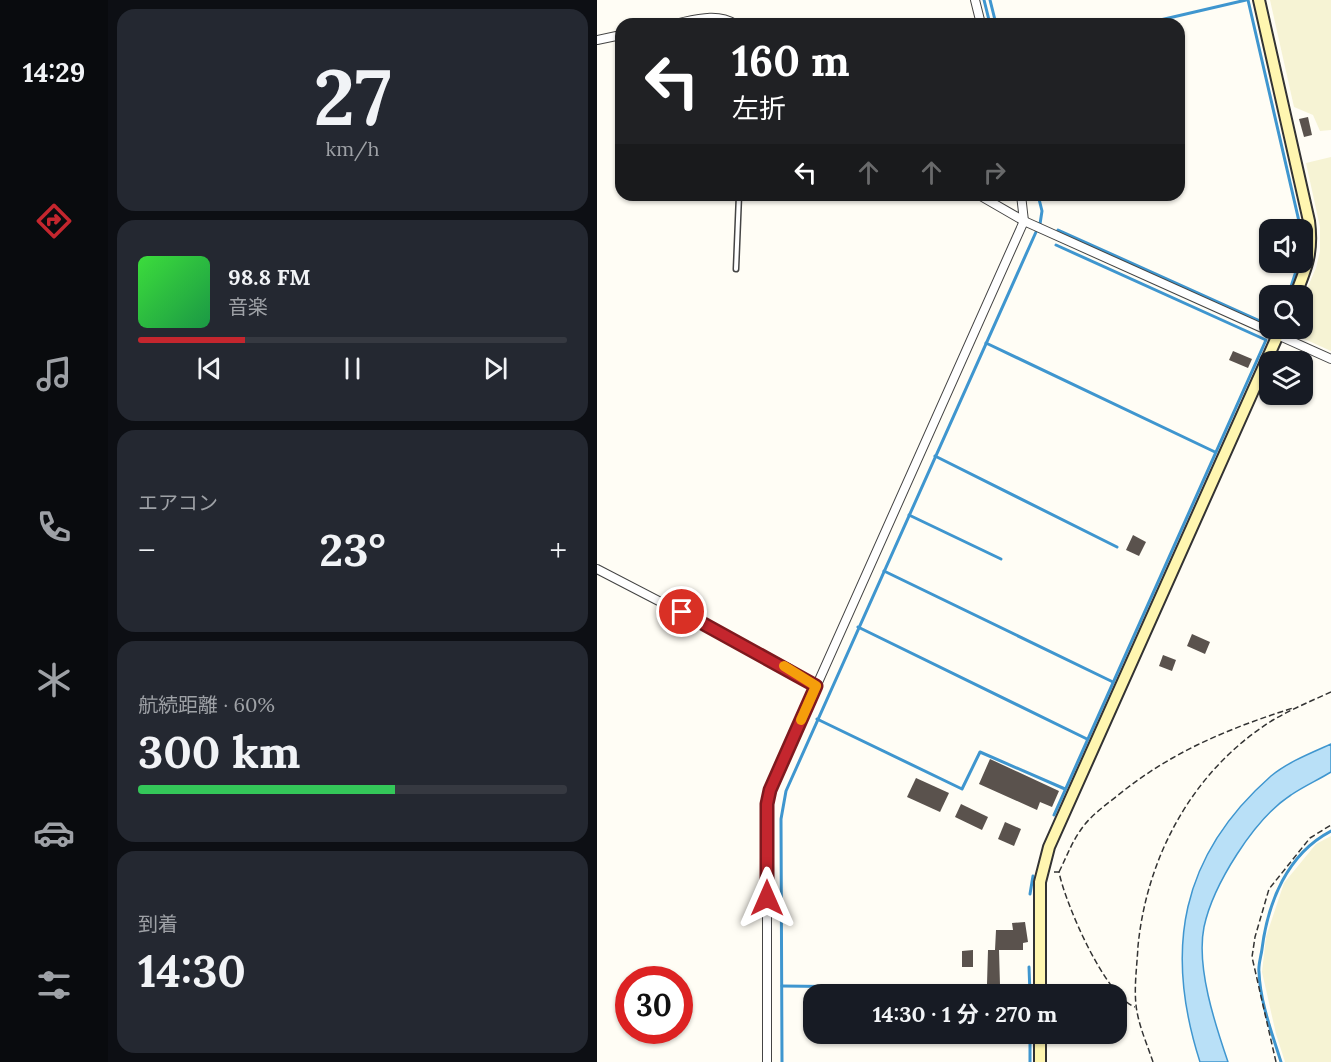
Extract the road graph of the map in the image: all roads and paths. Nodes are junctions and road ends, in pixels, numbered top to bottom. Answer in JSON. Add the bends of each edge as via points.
{"nodes":[{"id":1,"x":975,"y":0,"type":"edge"},
{"id":2,"x":1259,"y":0,"type":"edge"},
{"id":3,"x":980,"y":18,"type":"edge"},
{"id":4,"x":615,"y":36,"type":"edge"},
{"id":5,"x":597,"y":40,"type":"edge"},
{"id":6,"x":739,"y":201,"type":"edge"},
{"id":7,"x":990,"y":201,"type":"edge"},
{"id":8,"x":1022,"y":201,"type":"edge"},
{"id":9,"x":1025,"y":221,"type":"junction"},
{"id":10,"x":736,"y":269,"type":"dead end"},
{"id":11,"x":1299,"y":285,"type":"edge"},
{"id":12,"x":1259,"y":323,"type":"edge"},
{"id":13,"x":1276,"y":339,"type":"edge"},
{"id":14,"x":1293,"y":339,"type":"edge"},
{"id":15,"x":1331,"y":358,"type":"edge"},
{"id":16,"x":597,"y":569,"type":"edge"},
{"id":17,"x":816,"y":686,"type":"junction"},
{"id":18,"x":1331,"y":692,"type":"edge"},
{"id":19,"x":1298,"y":706,"type":"junction"},
{"id":20,"x":1331,"y":825,"type":"edge"},
{"id":21,"x":1042,"y":871,"type":"junction"},
{"id":22,"x":1059,"y":872,"type":"junction"},
{"id":23,"x":1040,"y":984,"type":"edge"},
{"id":24,"x":1136,"y":1007,"type":"junction"},
{"id":25,"x":1040,"y":1044,"type":"edge"},
{"id":26,"x":768,"y":1062,"type":"edge"},
{"id":27,"x":1040,"y":1062,"type":"edge"},
{"id":28,"x":1153,"y":1062,"type":"edge"},
{"id":29,"x":1276,"y":1062,"type":"edge"}],
"edges":[{"from":1,"to":3,"type":"street"},
{"from":2,"to":11,"type":"street","via":[[1309,221],[1311,250]]},
{"from":4,"to":5,"type":"street"},
{"from":6,"to":10,"type":"lane"},
{"from":7,"to":9,"type":"street"},
{"from":8,"to":9,"type":"street"},
{"from":9,"to":12,"type":"street"},
{"from":9,"to":17,"type":"street"},
{"from":13,"to":21,"type":"street"},
{"from":14,"to":15,"type":"street"},
{"from":16,"to":17,"type":"street"},
{"from":17,"to":26,"type":"street","via":[[767,804]]},
{"from":18,"to":19,"type":"path"},
{"from":19,"to":22,"type":"path","via":[[1194,745],[1155,767],[1080,830]]},
{"from":19,"to":24,"type":"path","via":[[1229,755],[1174,824],[1158,857],[1142,912]]},
{"from":20,"to":29,"type":"path","via":[[1310,838],[1269,889],[1255,937],[1252,957]]},
{"from":21,"to":22,"type":"path"},
{"from":21,"to":23,"type":"street"},
{"from":22,"to":24,"type":"path","via":[[1067,903],[1088,945],[1117,993]]},
{"from":24,"to":28,"type":"path"},
{"from":25,"to":27,"type":"street"}]}
